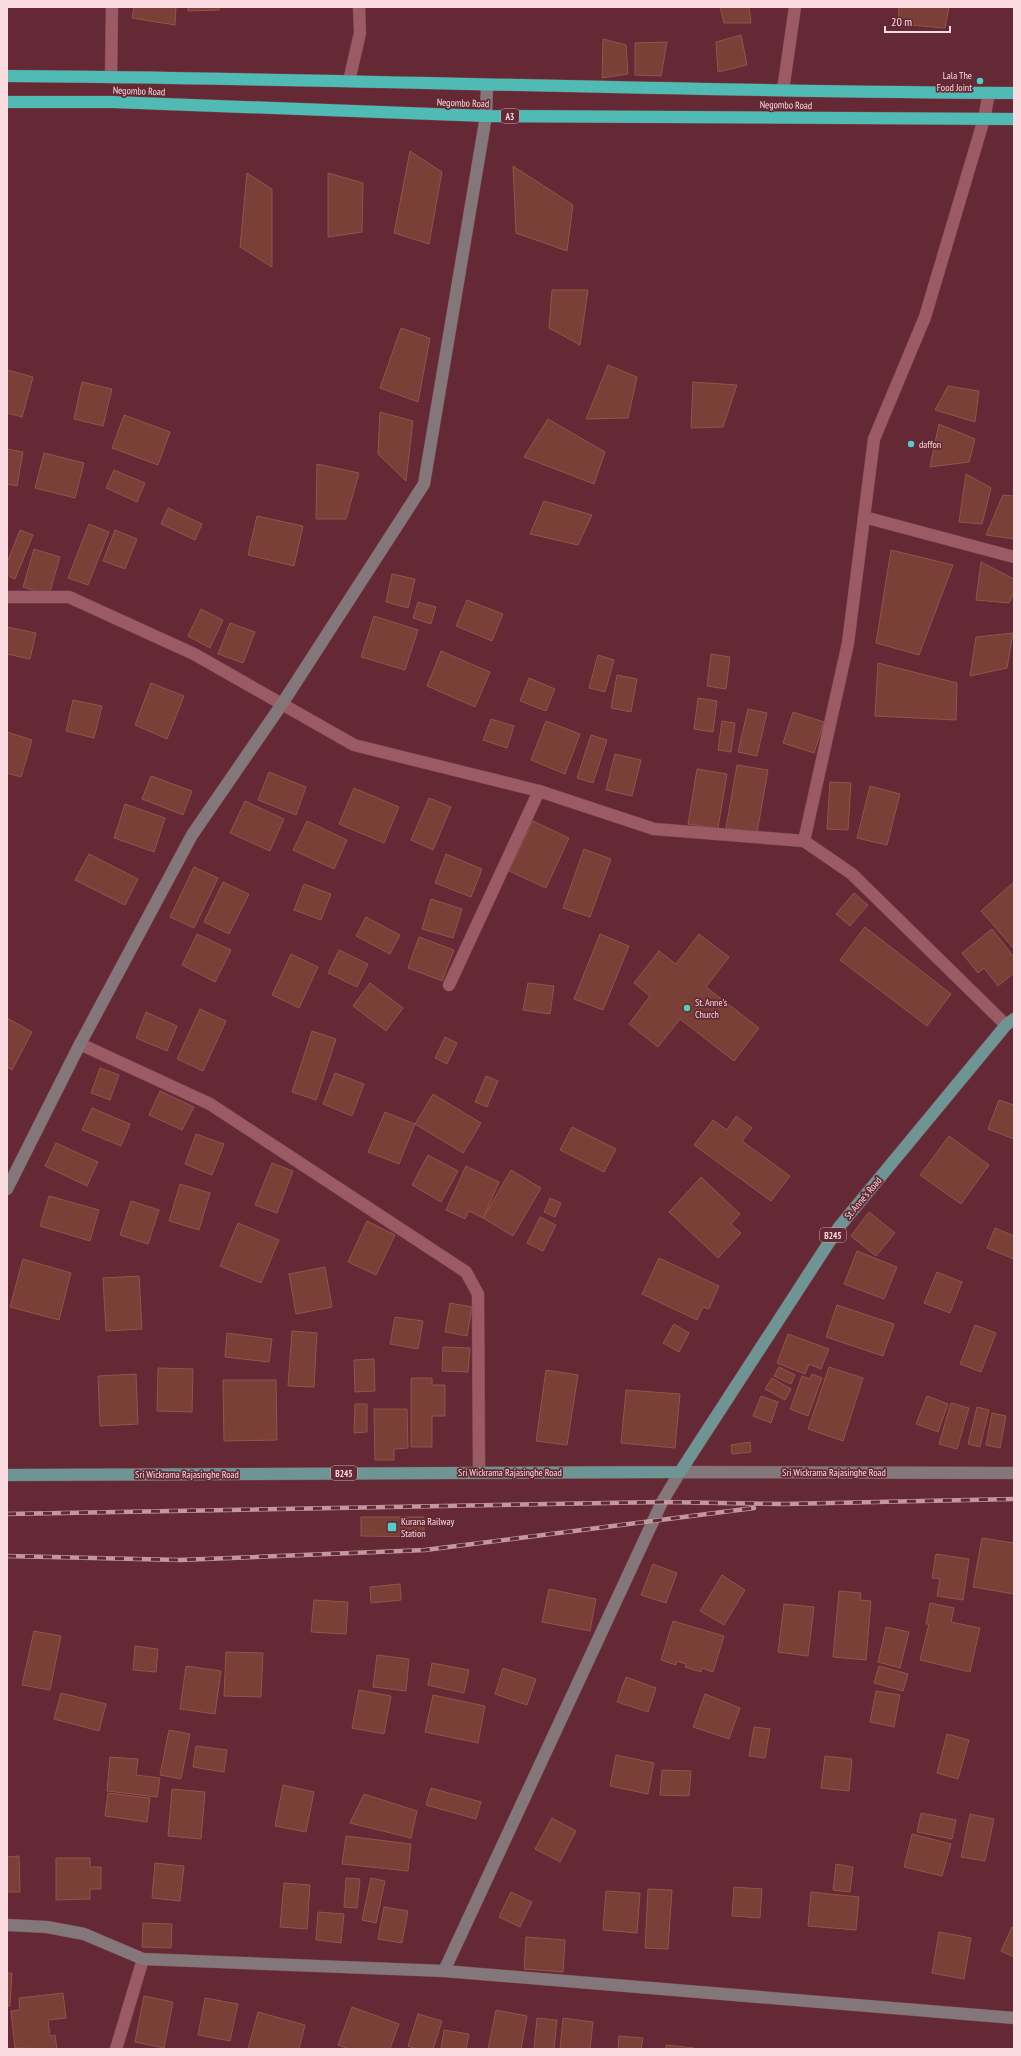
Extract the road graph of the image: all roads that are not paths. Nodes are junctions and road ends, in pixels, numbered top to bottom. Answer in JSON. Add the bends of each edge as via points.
{"nodes":[{"id":1,"x":112,"y":7,"type":"edge"},
{"id":2,"x":359,"y":7,"type":"edge"},
{"id":3,"x":795,"y":7,"type":"edge"},
{"id":4,"x":7,"y":76,"type":"edge"},
{"id":5,"x":110,"y":77,"type":"junction"},
{"id":6,"x":349,"y":81,"type":"junction"},
{"id":7,"x":487,"y":86,"type":"junction"},
{"id":8,"x":783,"y":90,"type":"junction"},
{"id":9,"x":989,"y":93,"type":"junction"},
{"id":10,"x":1014,"y":93,"type":"edge"},
{"id":11,"x":7,"y":102,"type":"edge"},
{"id":12,"x":486,"y":116,"type":"junction"},
{"id":13,"x":984,"y":119,"type":"junction"},
{"id":14,"x":1014,"y":119,"type":"edge"},
{"id":15,"x":864,"y":517,"type":"junction"},
{"id":16,"x":1014,"y":557,"type":"edge"},
{"id":17,"x":7,"y":597,"type":"edge"},
{"id":18,"x":282,"y":704,"type":"junction"},
{"id":19,"x":539,"y":791,"type":"junction"},
{"id":20,"x":804,"y":841,"type":"junction"},
{"id":21,"x":449,"y":985,"type":"dead end"},
{"id":22,"x":1010,"y":1022,"type":"edge"},
{"id":23,"x":80,"y":1044,"type":"junction"},
{"id":24,"x":7,"y":1189,"type":"edge"},
{"id":25,"x":479,"y":1472,"type":"junction"},
{"id":26,"x":680,"y":1472,"type":"junction"},
{"id":27,"x":1014,"y":1472,"type":"edge"},
{"id":28,"x":7,"y":1475,"type":"edge"},
{"id":29,"x":7,"y":1925,"type":"edge"},
{"id":30,"x":143,"y":1959,"type":"junction"},
{"id":31,"x":444,"y":1971,"type":"junction"},
{"id":32,"x":1014,"y":2018,"type":"edge"},
{"id":33,"x":116,"y":2049,"type":"edge"}],
"edges":[{"from":1,"to":5,"type":"street"},
{"from":2,"to":6,"type":"street","via":[[360,33]]},
{"from":3,"to":8,"type":"street"},
{"from":4,"to":5,"type":"highway","name":"Negombo Road"},
{"from":5,"to":6,"type":"highway","name":"Negombo Road"},
{"from":6,"to":7,"type":"highway","name":"Negombo Road"},
{"from":7,"to":8,"type":"highway","name":"Negombo Road"},
{"from":7,"to":12,"type":"street"},
{"from":8,"to":9,"type":"highway","name":"Negombo Road"},
{"from":9,"to":10,"type":"highway","name":"Negombo Road"},
{"from":9,"to":13,"type":"street"},
{"from":11,"to":12,"type":"highway","name":"Negombo Road","number":"A3","via":[[128,103]]},
{"from":12,"to":13,"type":"highway","name":"Negombo Road","number":"A3"},
{"from":12,"to":18,"type":"street","via":[[424,484]]},
{"from":13,"to":14,"type":"highway","name":"Negombo Road","number":"A3"},
{"from":13,"to":15,"type":"street","via":[[926,317],[874,439]]},
{"from":15,"to":16,"type":"street"},
{"from":15,"to":20,"type":"street","via":[[848,643]]},
{"from":17,"to":18,"type":"street","via":[[69,597],[194,654]]},
{"from":18,"to":19,"type":"street","via":[[354,745]]},
{"from":18,"to":23,"type":"street","via":[[192,835]]},
{"from":19,"to":20,"type":"street","via":[[654,829]]},
{"from":19,"to":21,"type":"street"},
{"from":20,"to":22,"type":"street","via":[[852,874]]},
{"from":22,"to":26,"type":"main road","name":"St. Anne's Road","number":"B245","via":[[839,1227]]},
{"from":23,"to":24,"type":"street"},
{"from":23,"to":25,"type":"street","via":[[210,1104],[466,1272],[478,1294]]},
{"from":25,"to":26,"type":"main road","name":"Sri Wickrama Rajasinghe Road","number":"B245"},
{"from":25,"to":28,"type":"main road","name":"Sri Wickrama Rajasinghe Road","number":"B245"},
{"from":26,"to":27,"type":"street","name":"Sri Wickrama Rajasinghe Road"},
{"from":26,"to":31,"type":"street","via":[[662,1502]]},
{"from":29,"to":30,"type":"street","via":[[47,1927],[84,1934]]},
{"from":30,"to":31,"type":"street"},
{"from":30,"to":33,"type":"street"},
{"from":31,"to":32,"type":"street"}]}
